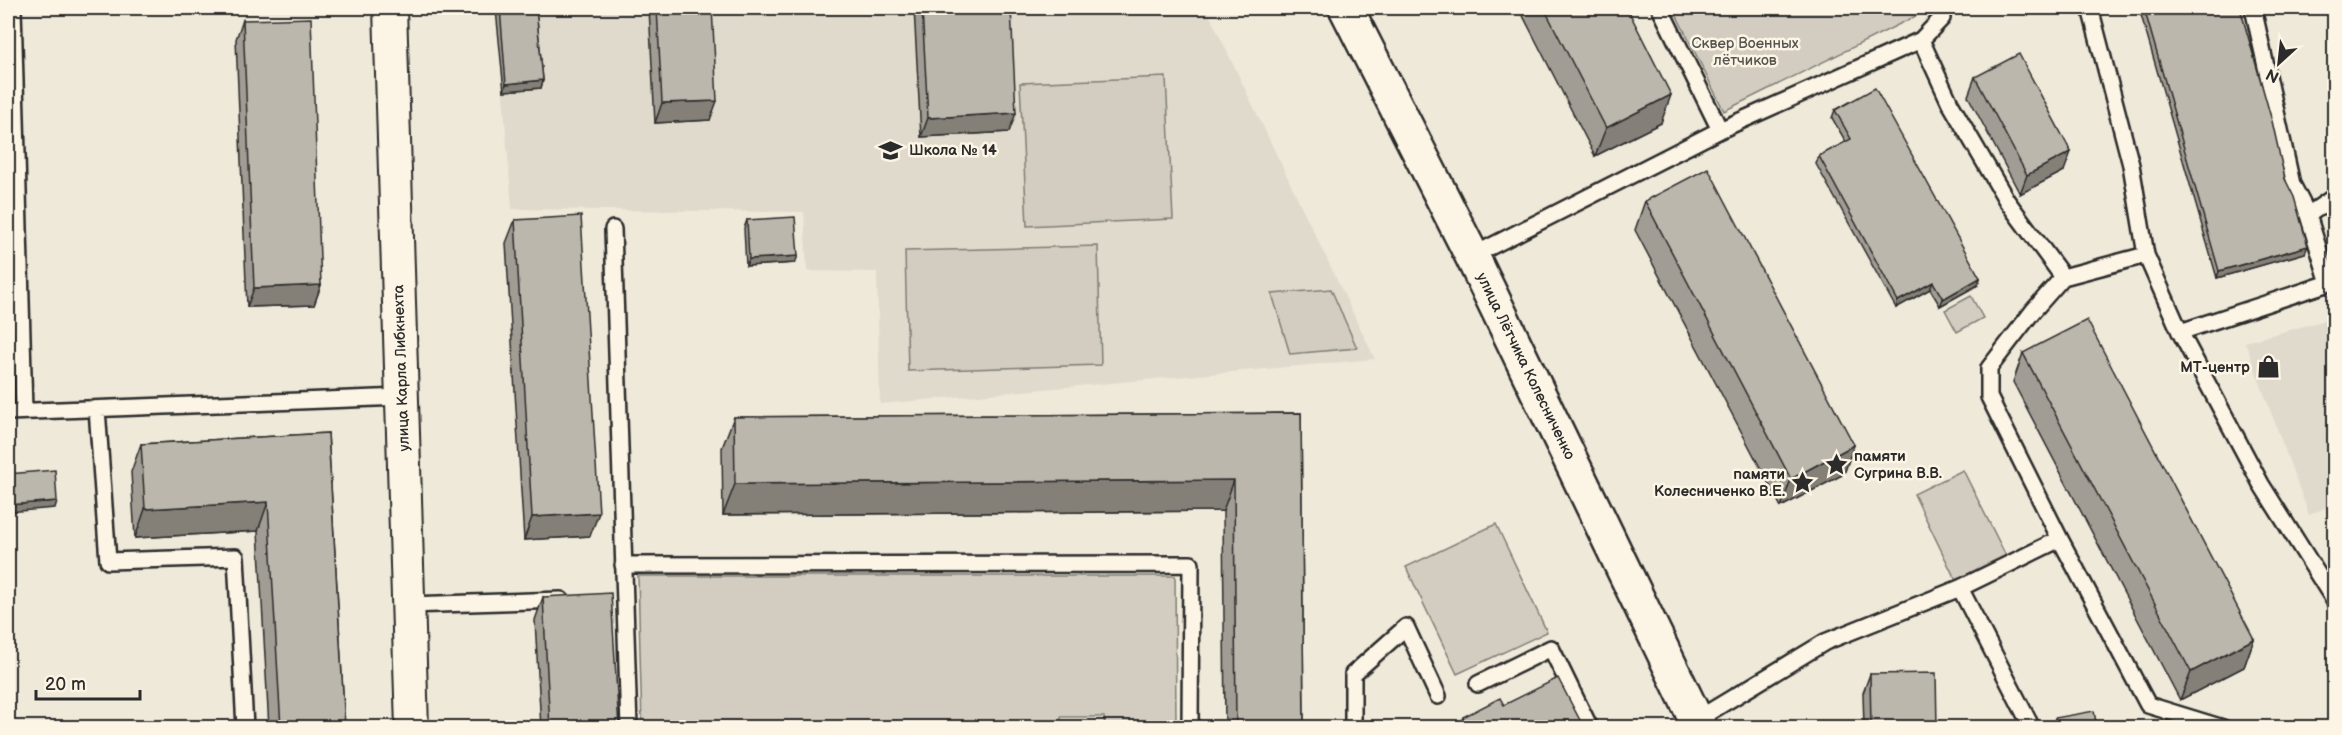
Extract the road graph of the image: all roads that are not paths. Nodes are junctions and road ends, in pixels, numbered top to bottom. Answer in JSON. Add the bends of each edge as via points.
{"nodes":[{"id":1,"x":13,"y":8,"type":"edge"},
{"id":2,"x":390,"y":8,"type":"edge"},
{"id":3,"x":1346,"y":8,"type":"edge"},
{"id":4,"x":1660,"y":8,"type":"edge"},
{"id":5,"x":1939,"y":8,"type":"edge"},
{"id":6,"x":2090,"y":8,"type":"edge"},
{"id":7,"x":2253,"y":8,"type":"edge"},
{"id":8,"x":1921,"y":40,"type":"junction"},
{"id":9,"x":1720,"y":130,"type":"junction"},
{"id":10,"x":2334,"y":197,"type":"edge"},
{"id":11,"x":2308,"y":215,"type":"junction"},
{"id":12,"x":613,"y":229,"type":"dead end"},
{"id":13,"x":2146,"y":255,"type":"junction"},
{"id":14,"x":1472,"y":256,"type":"junction"},
{"id":15,"x":2063,"y":277,"type":"junction"},
{"id":16,"x":2180,"y":332,"type":"junction"},
{"id":17,"x":402,"y":397,"type":"junction"},
{"id":18,"x":97,"y":408,"type":"junction"},
{"id":19,"x":24,"y":411,"type":"junction"},
{"id":20,"x":8,"y":412,"type":"edge"},
{"id":21,"x":2060,"y":539,"type":"junction"},
{"id":22,"x":622,"y":565,"type":"junction"},
{"id":23,"x":1960,"y":588,"type":"junction"},
{"id":24,"x":576,"y":600,"type":"edge"},
{"id":25,"x":2334,"y":600,"type":"edge"},
{"id":26,"x":408,"y":605,"type":"junction"},
{"id":27,"x":1478,"y":684,"type":"dead end"},
{"id":28,"x":1438,"y":696,"type":"dead end"},
{"id":29,"x":1698,"y":724,"type":"edge"},
{"id":30,"x":245,"y":728,"type":"edge"},
{"id":31,"x":412,"y":728,"type":"edge"},
{"id":32,"x":629,"y":728,"type":"edge"},
{"id":33,"x":1190,"y":728,"type":"edge"},
{"id":34,"x":1353,"y":728,"type":"edge"},
{"id":35,"x":1590,"y":728,"type":"edge"},
{"id":36,"x":2032,"y":728,"type":"edge"},
{"id":37,"x":2223,"y":728,"type":"edge"}],
"edges":[{"from":1,"to":19,"type":"lane"},
{"from":2,"to":17,"type":"street","name":"улица Карла Либкнехта"},
{"from":3,"to":14,"type":"street","name":"улица Лётчика Колесниченко"},
{"from":4,"to":9,"type":"lane"},
{"from":5,"to":8,"type":"lane","via":[[1942,18]]},
{"from":6,"to":13,"type":"lane","via":[[2131,165]]},
{"from":7,"to":11,"type":"lane","via":[[2292,184]]},
{"from":8,"to":9,"type":"lane"},
{"from":8,"to":15,"type":"lane","via":[[1950,103],[2007,201]]},
{"from":9,"to":14,"type":"lane"},
{"from":10,"to":11,"type":"lane"},
{"from":11,"to":16,"type":"lane","via":[[2329,283]]},
{"from":12,"to":22,"type":"lane"},
{"from":13,"to":15,"type":"lane"},
{"from":13,"to":16,"type":"lane"},
{"from":14,"to":29,"type":"street","name":"улица Лётчика Колесниченко"},
{"from":15,"to":21,"type":"lane","via":[[1989,368],[1989,397]]},
{"from":16,"to":25,"type":"lane","via":[[2261,484]]},
{"from":17,"to":18,"type":"lane"},
{"from":17,"to":26,"type":"street","name":"улица Карла Либкнехта"},
{"from":18,"to":19,"type":"lane"},
{"from":18,"to":30,"type":"lane","via":[[108,561],[236,557]]},
{"from":19,"to":20,"type":"lane"},
{"from":21,"to":23,"type":"lane"},
{"from":21,"to":37,"type":"lane","via":[[2148,705]]},
{"from":22,"to":32,"type":"lane","via":[[618,598]]},
{"from":22,"to":33,"type":"lane","via":[[1191,564]]},
{"from":23,"to":29,"type":"lane","via":[[1825,642]]},
{"from":23,"to":36,"type":"lane"},
{"from":24,"to":26,"type":"lane"},
{"from":26,"to":31,"type":"street","name":"улица Карла Либкнехта"},
{"from":27,"to":35,"type":"lane","via":[[1551,648]]},
{"from":28,"to":34,"type":"lane","via":[[1406,627],[1353,674]]}]}
